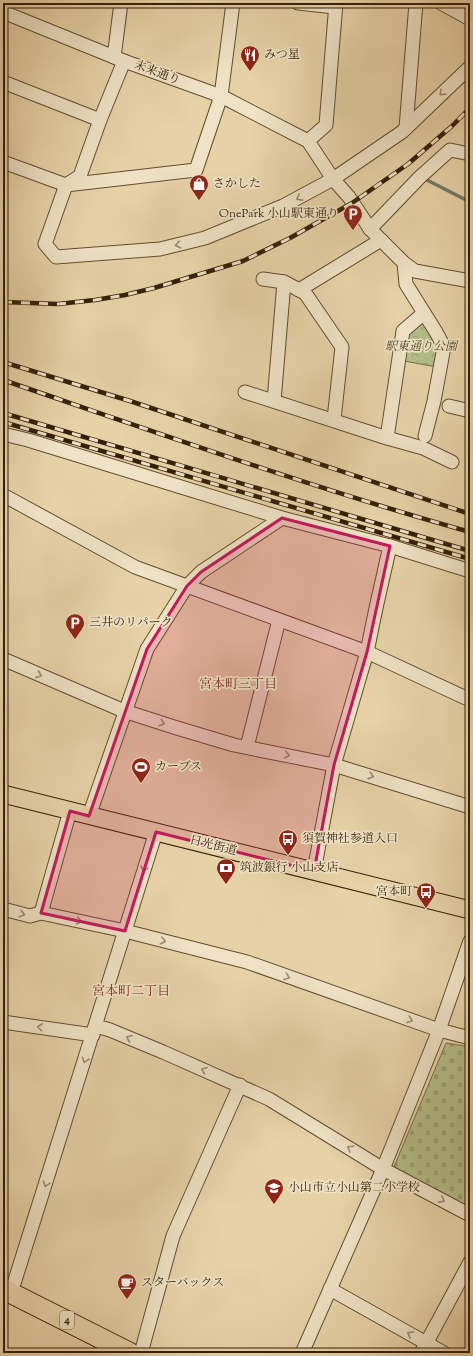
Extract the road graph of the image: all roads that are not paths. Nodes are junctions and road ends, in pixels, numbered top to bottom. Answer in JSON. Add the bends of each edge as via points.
{"nodes":[{"id":1,"x":121,"y":3,"type":"edge"},
{"id":2,"x":233,"y":3,"type":"edge"},
{"id":3,"x":298,"y":3,"type":"edge"},
{"id":4,"x":416,"y":3,"type":"edge"},
{"id":5,"x":441,"y":3,"type":"edge"},
{"id":6,"x":336,"y":5,"type":"edge"},
{"id":7,"x":3,"y":12,"type":"edge"},
{"id":8,"x":470,"y":19,"type":"edge"},
{"id":9,"x":119,"y":59,"type":"junction"},
{"id":10,"x":470,"y":66,"type":"edge"},
{"id":11,"x":3,"y":82,"type":"edge"},
{"id":12,"x":221,"y":96,"type":"junction"},
{"id":13,"x":100,"y":120,"type":"junction"},
{"id":14,"x":406,"y":128,"type":"junction"},
{"id":15,"x":308,"y":141,"type":"junction"},
{"id":16,"x":470,"y":154,"type":"edge"},
{"id":17,"x":3,"y":162,"type":"edge"},
{"id":18,"x":333,"y":179,"type":"junction"},
{"id":19,"x":66,"y":185,"type":"junction"},
{"id":20,"x":370,"y":230,"type":"junction"},
{"id":21,"x":381,"y":240,"type":"junction"},
{"id":22,"x":404,"y":263,"type":"junction"},
{"id":23,"x":263,"y":278,"type":"dead end"},
{"id":24,"x":470,"y":281,"type":"edge"},
{"id":25,"x":284,"y":282,"type":"junction"},
{"id":26,"x":299,"y":290,"type":"junction"},
{"id":27,"x":424,"y":313,"type":"junction"},
{"id":28,"x":245,"y":392,"type":"dead end"},
{"id":29,"x":274,"y":401,"type":"junction"},
{"id":30,"x":449,"y":406,"type":"dead end"},
{"id":31,"x":470,"y":411,"type":"edge"},
{"id":32,"x":334,"y":419,"type":"junction"},
{"id":33,"x":3,"y":434,"type":"edge"},
{"id":34,"x":425,"y":436,"type":"dead end"},
{"id":35,"x":387,"y":438,"type":"junction"},
{"id":36,"x":452,"y":462,"type":"dead end"},
{"id":37,"x":3,"y":495,"type":"edge"},
{"id":38,"x":282,"y":518,"type":"junction"},
{"id":39,"x":390,"y":546,"type":"junction"},
{"id":40,"x":470,"y":571,"type":"edge"},
{"id":41,"x":187,"y":586,"type":"junction"},
{"id":42,"x":279,"y":620,"type":"junction"},
{"id":43,"x":367,"y":652,"type":"junction"},
{"id":44,"x":3,"y":659,"type":"edge"},
{"id":45,"x":470,"y":700,"type":"edge"},
{"id":46,"x":124,"y":711,"type":"junction"},
{"id":47,"x":247,"y":747,"type":"junction"},
{"id":48,"x":334,"y":765,"type":"junction"},
{"id":49,"x":3,"y":794,"type":"edge"},
{"id":50,"x":470,"y":807,"type":"edge"},
{"id":51,"x":70,"y":811,"type":"junction"},
{"id":52,"x":89,"y":816,"type":"junction"},
{"id":53,"x":156,"y":832,"type":"junction"},
{"id":54,"x":314,"y":871,"type":"junction"},
{"id":55,"x":3,"y":909,"type":"edge"},
{"id":56,"x":470,"y":910,"type":"edge"},
{"id":57,"x":41,"y":913,"type":"junction"},
{"id":58,"x":125,"y":932,"type":"junction"},
{"id":59,"x":470,"y":941,"type":"edge"},
{"id":60,"x":3,"y":1022,"type":"edge"},
{"id":61,"x":94,"y":1030,"type":"junction"},
{"id":62,"x":439,"y":1030,"type":"junction"},
{"id":63,"x":470,"y":1038,"type":"edge"},
{"id":64,"x":240,"y":1085,"type":"junction"},
{"id":65,"x":383,"y":1169,"type":"junction"},
{"id":66,"x":470,"y":1215,"type":"edge"},
{"id":67,"x":470,"y":1262,"type":"edge"},
{"id":68,"x":330,"y":1289,"type":"junction"},
{"id":69,"x":7,"y":1291,"type":"edge"},
{"id":70,"x":424,"y":1348,"type":"edge"},
{"id":71,"x":130,"y":1353,"type":"edge"},
{"id":72,"x":141,"y":1353,"type":"edge"},
{"id":73,"x":302,"y":1353,"type":"edge"},
{"id":74,"x":444,"y":1353,"type":"edge"}],
"edges":[{"from":1,"to":9,"type":"street"},
{"from":2,"to":12,"type":"street"},
{"from":3,"to":6,"type":"street"},
{"from":4,"to":14,"type":"street"},
{"from":5,"to":8,"type":"street"},
{"from":6,"to":15,"type":"street","via":[[326,125]]},
{"from":7,"to":9,"type":"street","name":"未来通り"},
{"from":9,"to":12,"type":"street","name":"未来通り"},
{"from":9,"to":13,"type":"street"},
{"from":10,"to":14,"type":"street","one_way":true},
{"from":11,"to":13,"type":"street"},
{"from":12,"to":15,"type":"street","name":"未来通り"},
{"from":12,"to":19,"type":"street","via":[[196,170]]},
{"from":13,"to":19,"type":"street","via":[[80,176]]},
{"from":14,"to":18,"type":"street"},
{"from":15,"to":18,"type":"street"},
{"from":16,"to":20,"type":"street","via":[[450,150]]},
{"from":17,"to":19,"type":"street"},
{"from":18,"to":19,"type":"street","one_way":true,"via":[[283,206],[205,238],[160,249],[56,257],[45,244]]},
{"from":18,"to":20,"type":"street"},
{"from":20,"to":21,"type":"street"},
{"from":21,"to":22,"type":"street"},
{"from":21,"to":26,"type":"street"},
{"from":22,"to":24,"type":"street","via":[[414,271]]},
{"from":22,"to":27,"type":"street","via":[[406,284]]},
{"from":23,"to":25,"type":"street"},
{"from":25,"to":26,"type":"street"},
{"from":25,"to":29,"type":"street"},
{"from":26,"to":32,"type":"street","via":[[304,293],[342,347]]},
{"from":27,"to":34,"type":"street","via":[[444,347]]},
{"from":27,"to":35,"type":"street","via":[[403,331]]},
{"from":28,"to":29,"type":"street"},
{"from":29,"to":32,"type":"street"},
{"from":30,"to":31,"type":"street"},
{"from":32,"to":35,"type":"street"},
{"from":33,"to":38,"type":"street"},
{"from":35,"to":36,"type":"street","via":[[423,448]]},
{"from":37,"to":41,"type":"street","via":[[135,567]]},
{"from":38,"to":39,"type":"street"},
{"from":38,"to":41,"type":"street","via":[[201,572]]},
{"from":39,"to":40,"type":"street"},
{"from":39,"to":43,"type":"street"},
{"from":41,"to":42,"type":"street"},
{"from":41,"to":46,"type":"street","via":[[147,649]]},
{"from":42,"to":43,"type":"street"},
{"from":42,"to":47,"type":"street"},
{"from":43,"to":45,"type":"street"},
{"from":43,"to":48,"type":"street"},
{"from":44,"to":46,"type":"street","one_way":true},
{"from":46,"to":47,"type":"street","one_way":true},
{"from":46,"to":52,"type":"street"},
{"from":47,"to":48,"type":"street","one_way":true},
{"from":48,"to":50,"type":"street","one_way":true},
{"from":48,"to":54,"type":"street"},
{"from":49,"to":51,"type":"main road","name":"日光街道"},
{"from":51,"to":52,"type":"main road","name":"日光街道"},
{"from":51,"to":57,"type":"street"},
{"from":52,"to":53,"type":"main road","name":"日光街道"},
{"from":53,"to":54,"type":"main road","name":"日光街道"},
{"from":53,"to":58,"type":"street","one_way":true},
{"from":54,"to":56,"type":"main road","name":"日光街道"},
{"from":55,"to":57,"type":"street","one_way":true,"via":[[30,916]]},
{"from":57,"to":58,"type":"street","one_way":true},
{"from":58,"to":61,"type":"street"},
{"from":58,"to":62,"type":"street","one_way":true,"via":[[247,962]]},
{"from":59,"to":62,"type":"street"},
{"from":61,"to":60,"type":"street","one_way":true},
{"from":64,"to":61,"type":"street","one_way":true,"via":[[110,1030]]},
{"from":61,"to":69,"type":"street","one_way":true},
{"from":62,"to":63,"type":"street"},
{"from":62,"to":65,"type":"street"},
{"from":65,"to":64,"type":"street","one_way":true,"via":[[269,1099]]},
{"from":64,"to":72,"type":"street","via":[[173,1236]]},
{"from":65,"to":66,"type":"street","one_way":true},
{"from":65,"to":68,"type":"street"},
{"from":67,"to":70,"type":"street"},
{"from":70,"to":68,"type":"street","one_way":true},
{"from":68,"to":73,"type":"street"},
{"from":69,"to":71,"type":"highway","number":"4"},
{"from":70,"to":74,"type":"street"}]}
